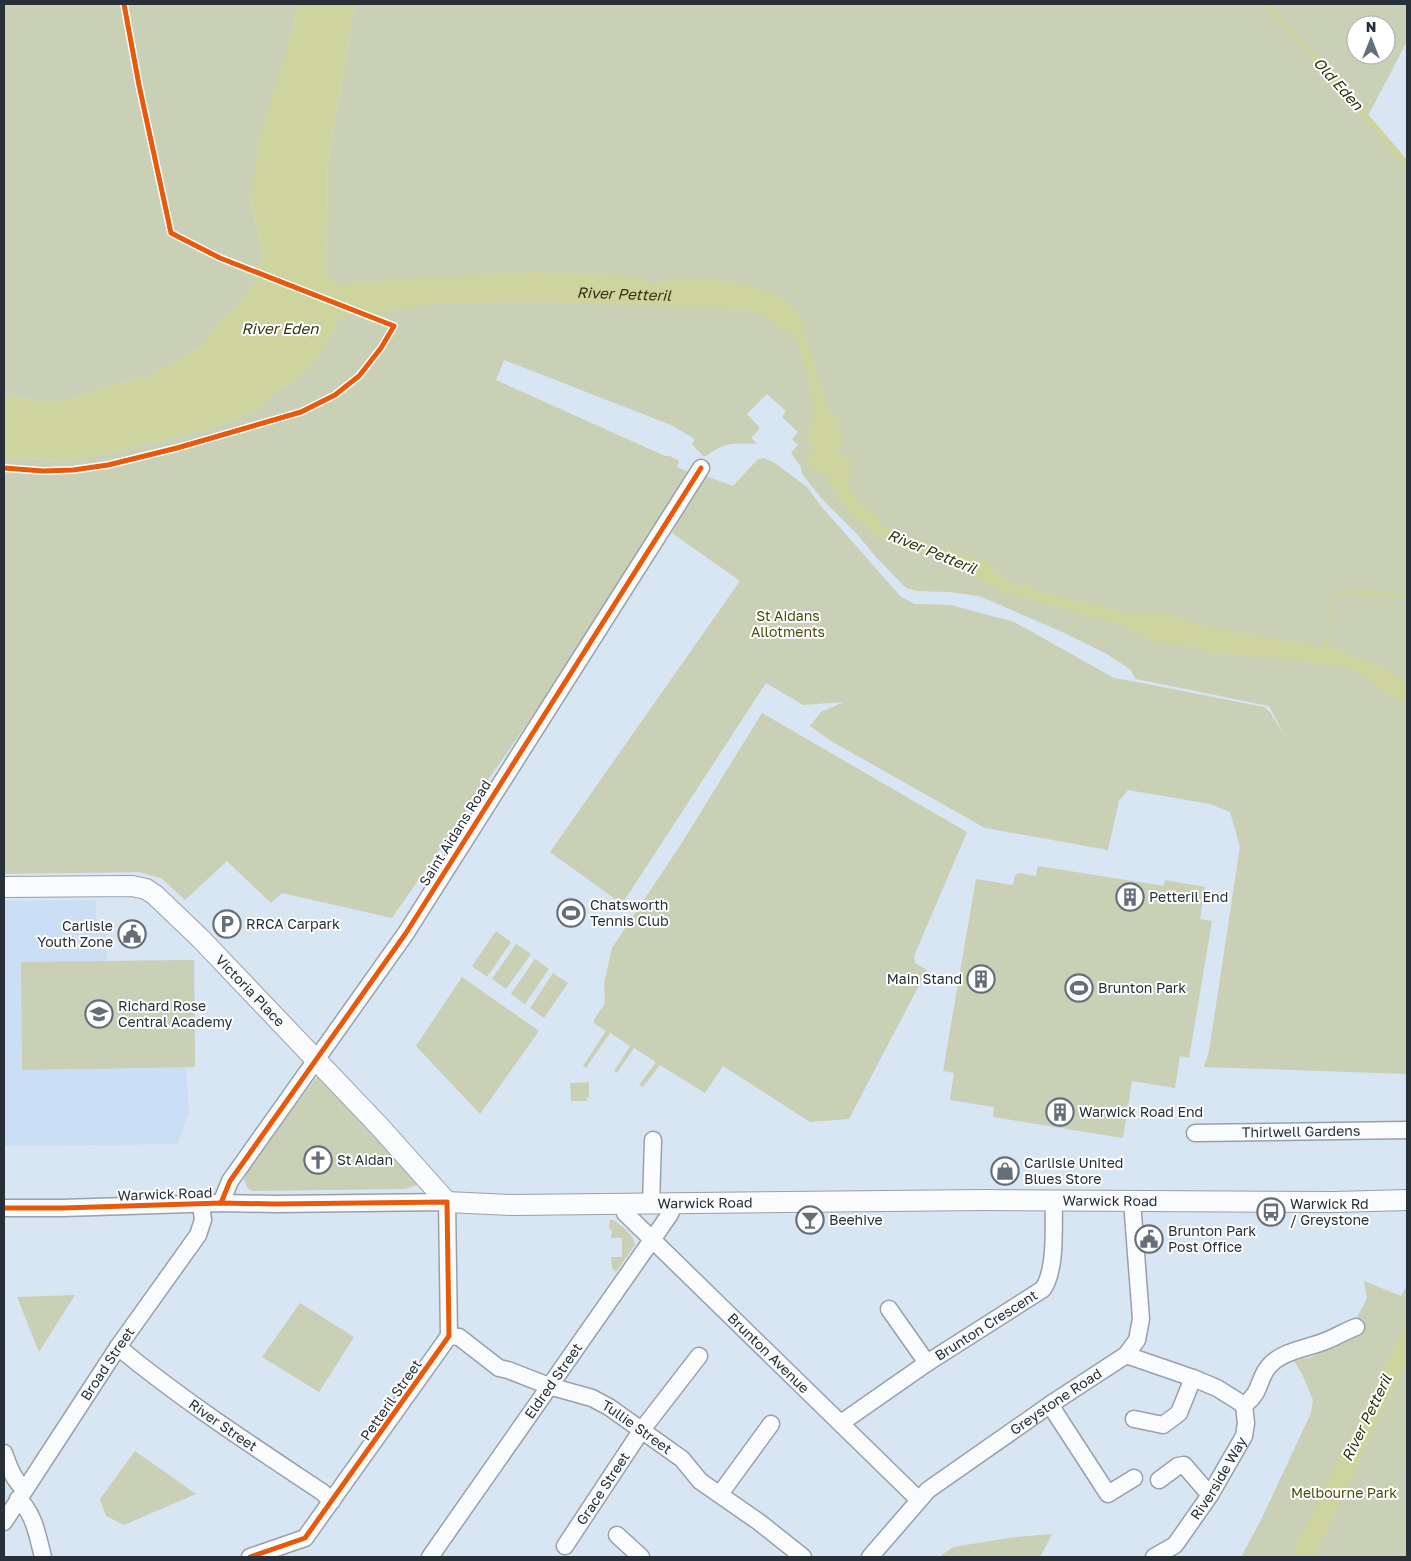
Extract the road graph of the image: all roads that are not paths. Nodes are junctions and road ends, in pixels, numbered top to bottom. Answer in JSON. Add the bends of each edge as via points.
{"nodes":[{"id":1,"x":701,"y":468,"type":"dead end"},
{"id":2,"x":4,"y":887,"type":"edge"},
{"id":3,"x":316,"y":1058,"type":"junction"},
{"id":4,"x":1407,"y":1130,"type":"edge"},
{"id":5,"x":1195,"y":1133,"type":"dead end"},
{"id":6,"x":653,"y":1140,"type":"dead end"},
{"id":7,"x":1054,"y":1200,"type":"junction"},
{"id":8,"x":1407,"y":1200,"type":"edge"},
{"id":9,"x":1132,"y":1201,"type":"junction"},
{"id":10,"x":446,"y":1202,"type":"junction"},
{"id":11,"x":221,"y":1203,"type":"junction"},
{"id":12,"x":201,"y":1204,"type":"junction"},
{"id":13,"x":622,"y":1204,"type":"junction"},
{"id":14,"x":660,"y":1204,"type":"junction"},
{"id":15,"x":4,"y":1208,"type":"edge"},
{"id":16,"x":653,"y":1239,"type":"junction"},
{"id":17,"x":889,"y":1309,"type":"dead end"},
{"id":18,"x":1356,"y":1327,"type":"dead end"},
{"id":19,"x":449,"y":1336,"type":"junction"},
{"id":20,"x":118,"y":1347,"type":"junction"},
{"id":21,"x":1126,"y":1355,"type":"junction"},
{"id":22,"x":698,"y":1356,"type":"dead end"},
{"id":23,"x":927,"y":1363,"type":"junction"},
{"id":24,"x":1193,"y":1378,"type":"junction"},
{"id":25,"x":549,"y":1386,"type":"junction"},
{"id":26,"x":1051,"y":1404,"type":"junction"},
{"id":27,"x":1244,"y":1405,"type":"junction"},
{"id":28,"x":1134,"y":1419,"type":"dead end"},
{"id":29,"x":841,"y":1423,"type":"junction"},
{"id":30,"x":771,"y":1424,"type":"dead end"},
{"id":31,"x":641,"y":1430,"type":"junction"},
{"id":32,"x":4,"y":1453,"type":"edge"},
{"id":33,"x":1134,"y":1478,"type":"dead end"},
{"id":34,"x":1159,"y":1480,"type":"dead end"},
{"id":35,"x":21,"y":1494,"type":"junction"},
{"id":36,"x":720,"y":1494,"type":"junction"},
{"id":37,"x":1210,"y":1495,"type":"junction"},
{"id":38,"x":920,"y":1500,"type":"junction"},
{"id":39,"x":332,"y":1501,"type":"junction"},
{"id":40,"x":4,"y":1522,"type":"edge"},
{"id":41,"x":618,"y":1535,"type":"dead end"},
{"id":42,"x":565,"y":1546,"type":"dead end"},
{"id":43,"x":1181,"y":1551,"type":"edge"},
{"id":44,"x":43,"y":1557,"type":"edge"},
{"id":45,"x":250,"y":1557,"type":"edge"},
{"id":46,"x":430,"y":1557,"type":"edge"},
{"id":47,"x":641,"y":1557,"type":"edge"},
{"id":48,"x":802,"y":1557,"type":"edge"},
{"id":49,"x":870,"y":1557,"type":"edge"},
{"id":50,"x":1154,"y":1557,"type":"edge"}],
"edges":[{"from":1,"to":3,"type":"street","name":"Saint Aidans Road","via":[[406,933]]},
{"from":2,"to":3,"type":"main road","name":"Victoria Place","via":[[132,886],[146,889],[194,933]]},
{"from":3,"to":10,"type":"main road","name":"Victoria Place"},
{"from":3,"to":11,"type":"street","name":"Saint Aidans Road","via":[[230,1181]]},
{"from":4,"to":5,"type":"street","name":"Thirlwell Gardens"},
{"from":6,"to":14,"type":"street","name":"Eldred Street"},
{"from":7,"to":9,"type":"main road","name":"Warwick Road"},
{"from":7,"to":14,"type":"main road","name":"Warwick Road"},
{"from":7,"to":23,"type":"street","name":"Brunton Crescent","via":[[1052,1268],[1044,1289]]},
{"from":8,"to":9,"type":"main road","name":"Warwick Road"},
{"from":9,"to":21,"type":"street","name":"Greystone Road","via":[[1141,1319],[1137,1340]]},
{"from":10,"to":11,"type":"street","name":"Warwick Road"},
{"from":10,"to":13,"type":"main road","name":"Warwick Road"},
{"from":10,"to":19,"type":"street"},
{"from":11,"to":12,"type":"street","name":"Warwick Road"},
{"from":12,"to":15,"type":"street","name":"Warwick Road"},
{"from":12,"to":20,"type":"street","name":"Broad Street","via":[[203,1220],[198,1235]]},
{"from":13,"to":14,"type":"main road","name":"Warwick Road"},
{"from":13,"to":16,"type":"street","name":"Brunton Avenue","via":[[625,1213]]},
{"from":14,"to":16,"type":"street","name":"Eldred Street","via":[[671,1212]]},
{"from":16,"to":25,"type":"street","name":"Eldred Street"},
{"from":16,"to":29,"type":"street","name":"Brunton Avenue"},
{"from":17,"to":23,"type":"street","name":"Brunton Crescent"},
{"from":18,"to":27,"type":"street","via":[[1272,1363],[1266,1369],[1255,1396]]},
{"from":19,"to":25,"type":"street","name":"Tullie Street","via":[[459,1338],[499,1368]]},
{"from":19,"to":39,"type":"street","name":"Petteril Street"},
{"from":20,"to":35,"type":"street","name":"Broad Street"},
{"from":20,"to":39,"type":"street","name":"River Street"},
{"from":21,"to":24,"type":"street"},
{"from":21,"to":26,"type":"street","name":"Greystone Road"},
{"from":22,"to":31,"type":"street","name":"Grace Street"},
{"from":23,"to":29,"type":"street","name":"Brunton Crescent"},
{"from":24,"to":27,"type":"street"},
{"from":24,"to":28,"type":"street","via":[[1179,1413],[1163,1425]]},
{"from":25,"to":31,"type":"street","name":"Tullie Street","via":[[592,1398]]},
{"from":25,"to":46,"type":"street","name":"Eldred Street"},
{"from":26,"to":33,"type":"street","via":[[1108,1494]]},
{"from":26,"to":38,"type":"street","name":"Greystone Road","via":[[947,1475]]},
{"from":27,"to":37,"type":"street","name":"Riverside Way","via":[[1244,1436]]},
{"from":29,"to":38,"type":"street","name":"Brunton Avenue"},
{"from":30,"to":36,"type":"street"},
{"from":31,"to":36,"type":"street","name":"Tullie Street","via":[[682,1459],[700,1481]]},
{"from":31,"to":42,"type":"street","name":"Grace Street"},
{"from":32,"to":35,"type":"street"},
{"from":34,"to":37,"type":"street","via":[[1184,1465]]},
{"from":35,"to":40,"type":"street","name":"Broad Street"},
{"from":35,"to":44,"type":"street"},
{"from":36,"to":48,"type":"street","name":"Tullie Street"},
{"from":37,"to":43,"type":"street","name":"Riverside Way"},
{"from":38,"to":49,"type":"street","name":"Greystone Road"},
{"from":39,"to":45,"type":"street","name":"Petteril Street","via":[[305,1538]]},
{"from":41,"to":47,"type":"street"},
{"from":43,"to":50,"type":"street","name":"Riverside Way"}]}
